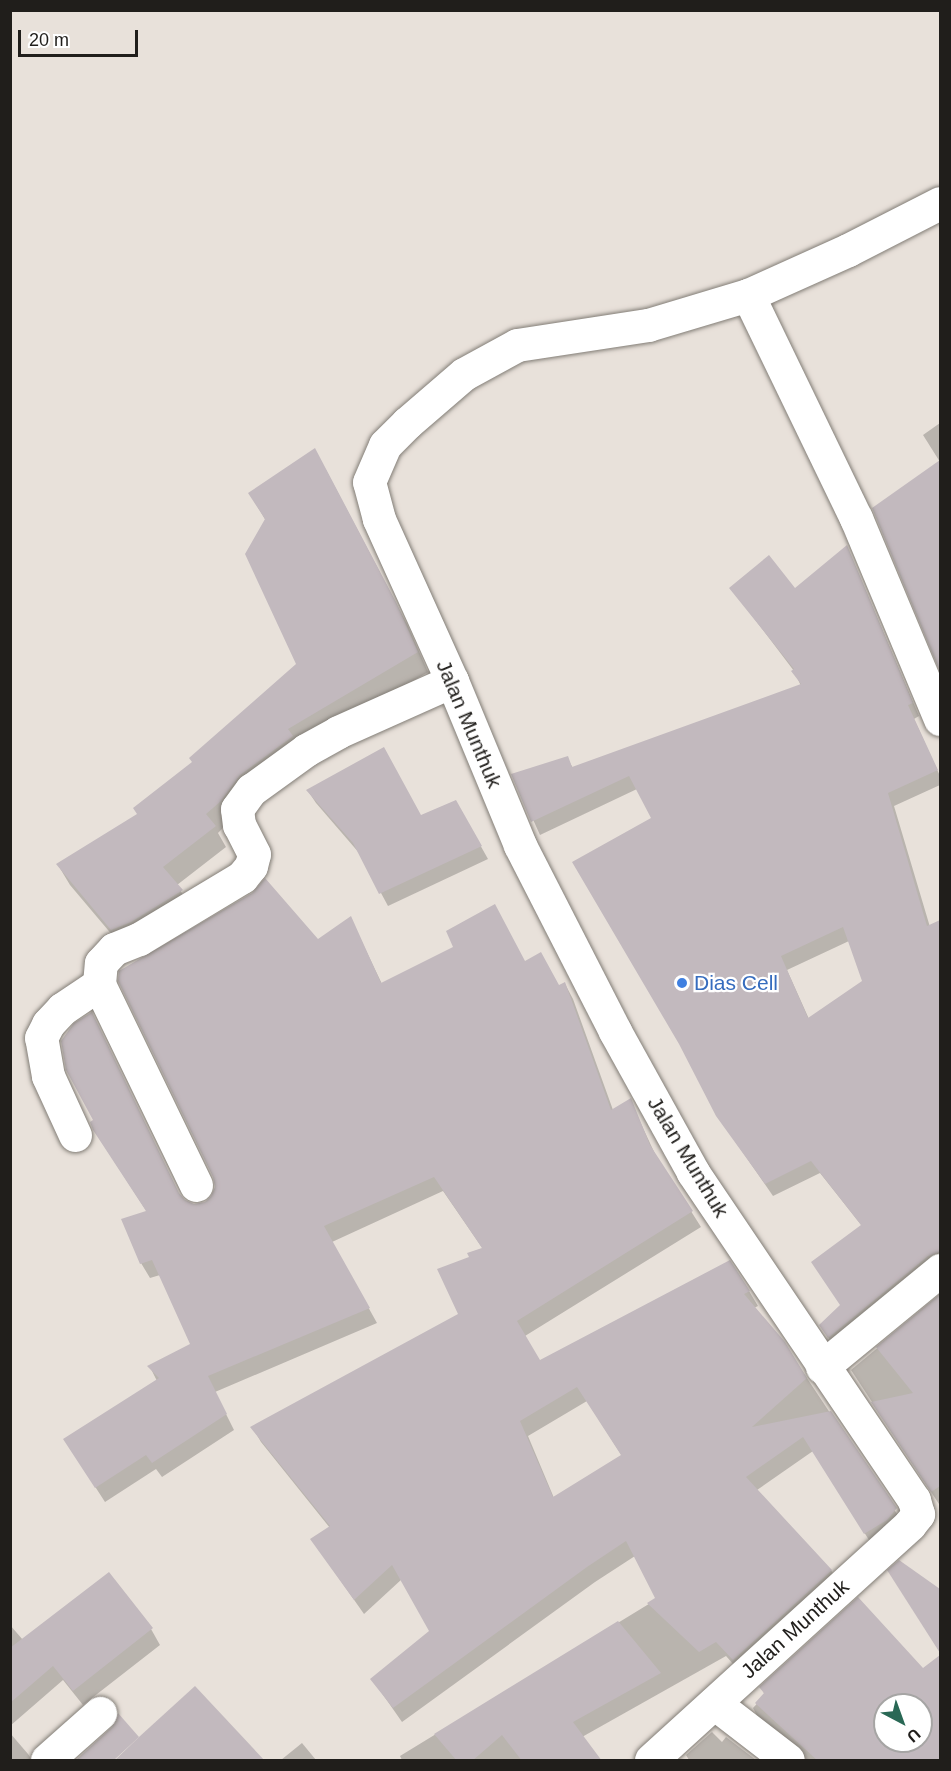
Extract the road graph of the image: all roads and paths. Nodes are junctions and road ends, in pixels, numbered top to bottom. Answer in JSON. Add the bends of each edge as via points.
{"nodes":[{"id":1,"x":940,"y":203,"type":"edge"},
{"id":2,"x":747,"y":295,"type":"junction"},
{"id":3,"x":452,"y":681,"type":"junction"},
{"id":4,"x":940,"y":719,"type":"edge"},
{"id":5,"x":99,"y":984,"type":"junction"},
{"id":6,"x":75,"y":1135,"type":"dead end"},
{"id":7,"x":196,"y":1185,"type":"dead end"},
{"id":8,"x":940,"y":1270,"type":"edge"},
{"id":9,"x":822,"y":1367,"type":"junction"},
{"id":10,"x":714,"y":1703,"type":"junction"},
{"id":11,"x":100,"y":1713,"type":"dead end"},
{"id":12,"x":47,"y":1761,"type":"edge"},
{"id":13,"x":651,"y":1761,"type":"edge"},
{"id":14,"x":788,"y":1761,"type":"edge"}],
"edges":[{"from":1,"to":2,"type":"street"},
{"from":2,"to":3,"type":"street","name":"Jalan Munthuk","via":[[648,325],[517,345],[464,374],[384,444],[369,482],[379,519]]},
{"from":2,"to":4,"type":"street","via":[[856,518]]},
{"from":3,"to":5,"type":"street","via":[[338,732],[251,790],[237,809],[239,825],[254,854],[251,866],[242,877],[205,900],[139,939],[114,949],[101,963]]},
{"from":3,"to":9,"type":"street","name":"Jalan Munthuk","via":[[520,845],[615,1031],[693,1172]]},
{"from":5,"to":6,"type":"street","via":[[62,1009],[40,1038],[48,1076]]},
{"from":5,"to":7,"type":"street"},
{"from":8,"to":9,"type":"street"},
{"from":9,"to":10,"type":"street","name":"Jalan Munthuk","via":[[914,1500],[918,1514]]},
{"from":10,"to":13,"type":"street","name":"Jalan Munthuk"},
{"from":10,"to":14,"type":"street"},
{"from":11,"to":12,"type":"street"}]}
